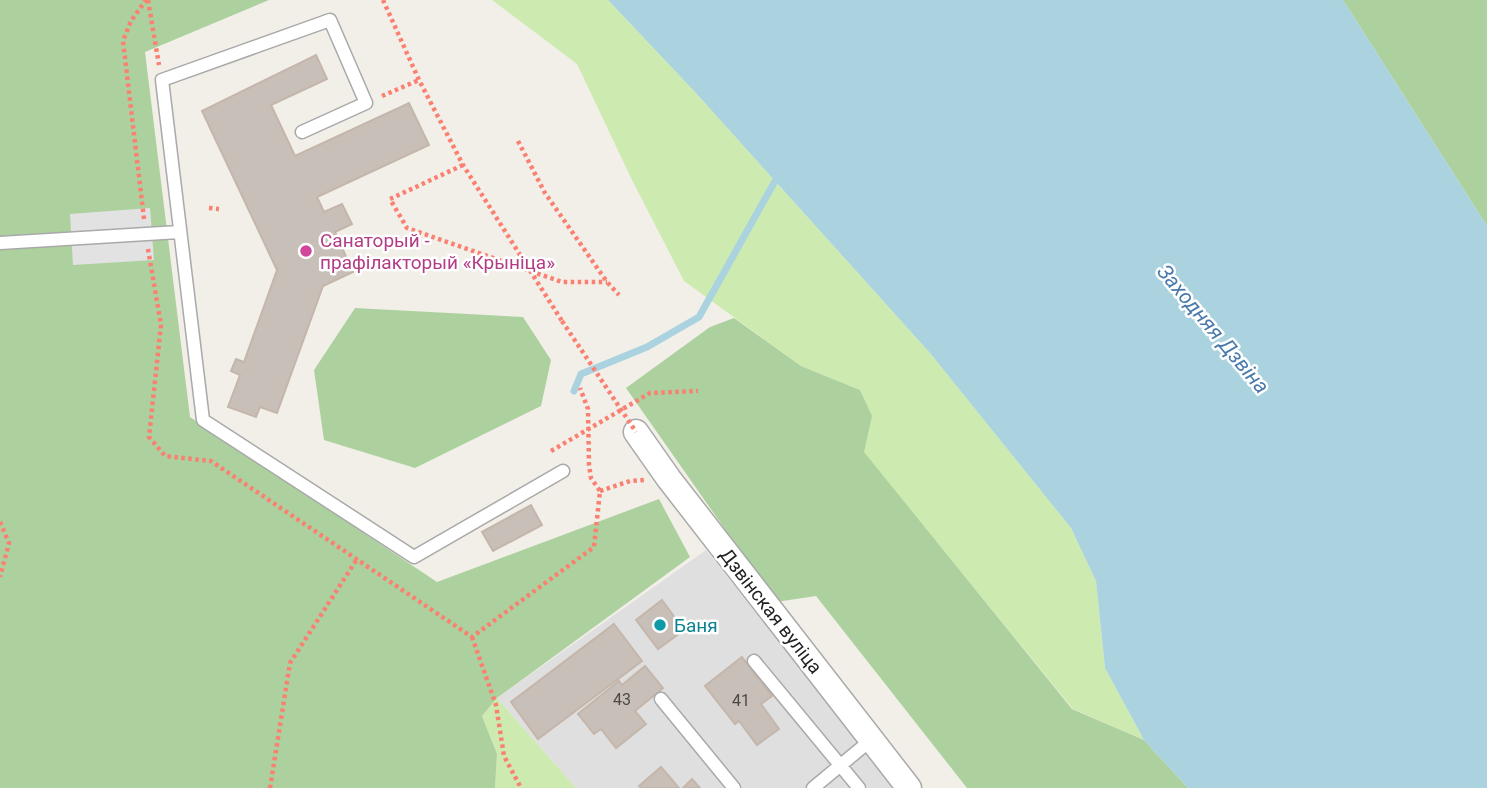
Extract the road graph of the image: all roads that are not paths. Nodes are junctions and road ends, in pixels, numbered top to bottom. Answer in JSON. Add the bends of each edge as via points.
{"nodes":[{"id":1,"x":302,"y":132,"type":"dead end"},
{"id":2,"x":179,"y":232,"type":"junction"},
{"id":3,"x":0,"y":243,"type":"edge"},
{"id":4,"x":636,"y":432,"type":"road end"},
{"id":5,"x":562,"y":471,"type":"dead end"},
{"id":6,"x":754,"y":660,"type":"dead end"},
{"id":7,"x":661,"y":698,"type":"dead end"},
{"id":8,"x":871,"y":740,"type":"junction"},
{"id":9,"x":842,"y":764,"type":"junction"},
{"id":10,"x":734,"y":788,"type":"edge"},
{"id":11,"x":813,"y":788,"type":"edge"},
{"id":12,"x":859,"y":788,"type":"edge"},
{"id":13,"x":909,"y":788,"type":"edge"}],
"edges":[{"from":1,"to":2,"type":"lane","via":[[366,103],[330,20],[162,80]]},
{"from":2,"to":3,"type":"lane"},
{"from":2,"to":5,"type":"lane","via":[[203,420],[414,557]]},
{"from":4,"to":8,"type":"street","name":"Дзвінская вуліца"},
{"from":6,"to":9,"type":"lane"},
{"from":7,"to":10,"type":"lane"},
{"from":8,"to":9,"type":"lane"},
{"from":8,"to":13,"type":"street","name":"Дзвінская вуліца"},
{"from":9,"to":11,"type":"lane"},
{"from":9,"to":12,"type":"lane"}]}
